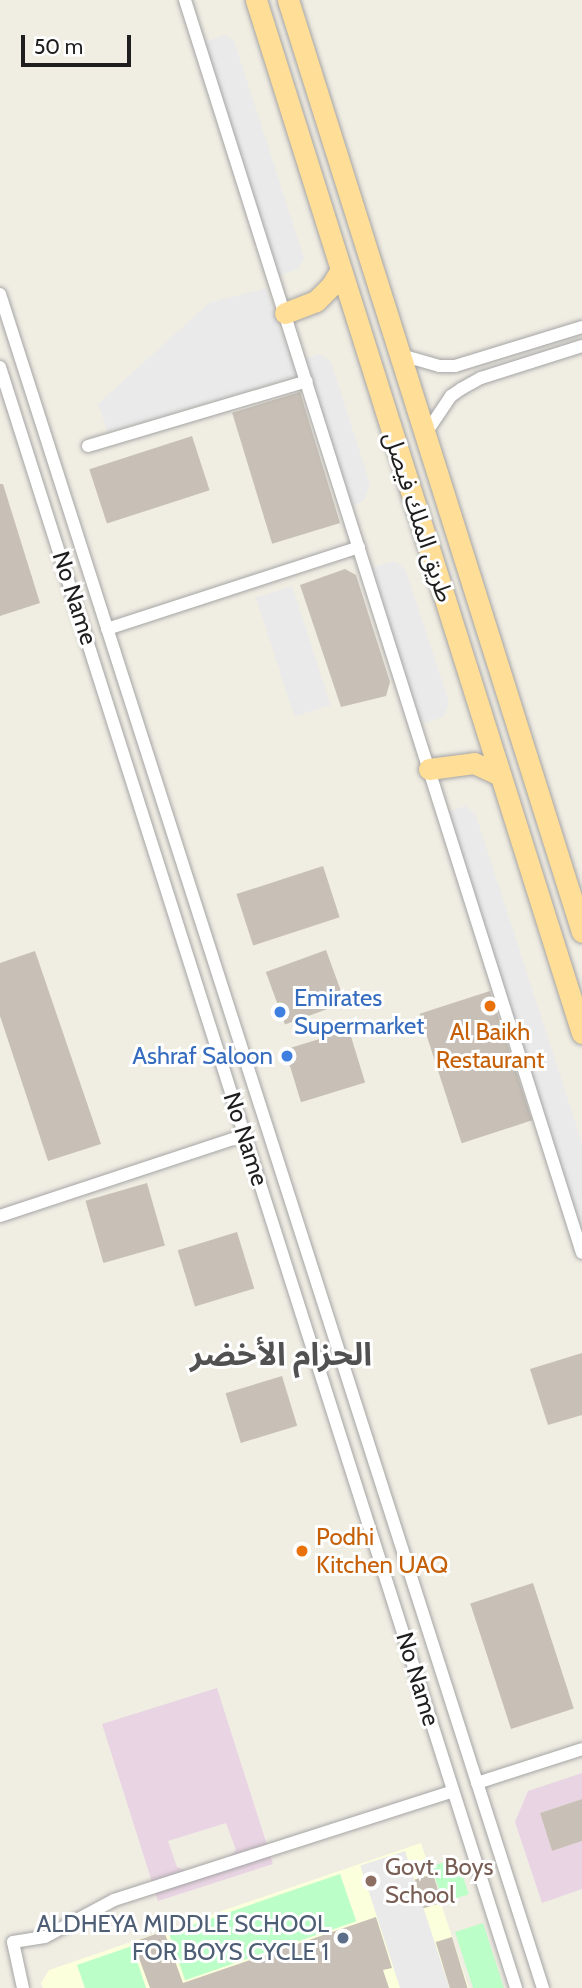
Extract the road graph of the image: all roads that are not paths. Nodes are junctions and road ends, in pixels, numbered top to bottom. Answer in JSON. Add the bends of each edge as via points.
{"nodes":[{"id":1,"x":185,"y":0,"type":"edge"},
{"id":2,"x":256,"y":0,"type":"edge"},
{"id":3,"x":288,"y":0,"type":"edge"},
{"id":4,"x":341,"y":270,"type":"junction"},
{"id":5,"x":0,"y":294,"type":"edge"},
{"id":6,"x":285,"y":313,"type":"junction"},
{"id":7,"x":582,"y":327,"type":"edge"},
{"id":8,"x":582,"y":346,"type":"edge"},
{"id":9,"x":401,"y":355,"type":"junction"},
{"id":10,"x":0,"y":367,"type":"edge"},
{"id":11,"x":307,"y":381,"type":"junction"},
{"id":12,"x":426,"y":433,"type":"junction"},
{"id":13,"x":88,"y":446,"type":"dead end"},
{"id":14,"x":359,"y":547,"type":"junction"},
{"id":15,"x":107,"y":629,"type":"junction"},
{"id":16,"x":429,"y":769,"type":"junction"},
{"id":17,"x":500,"y":775,"type":"junction"},
{"id":18,"x":582,"y":932,"type":"edge"},
{"id":19,"x":582,"y":1033,"type":"edge"},
{"id":20,"x":245,"y":1135,"type":"junction"},
{"id":21,"x":0,"y":1216,"type":"edge"},
{"id":22,"x":582,"y":1253,"type":"edge"},
{"id":23,"x":582,"y":1749,"type":"edge"},
{"id":24,"x":477,"y":1783,"type":"junction"},
{"id":25,"x":453,"y":1791,"type":"junction"},
{"id":26,"x":23,"y":1988,"type":"edge"},
{"id":27,"x":516,"y":1988,"type":"edge"},
{"id":28,"x":543,"y":1988,"type":"edge"}],
"edges":[{"from":1,"to":6,"type":"street"},
{"from":2,"to":4,"type":"main road","name":"طريق الملك فيصل"},
{"from":3,"to":9,"type":"main road","name":"طريق الملك فيصل"},
{"from":4,"to":6,"type":"main road","via":[[324,295]]},
{"from":4,"to":17,"type":"main road","name":"طريق الملك فيصل"},
{"from":5,"to":15,"type":"street","name":"No Name"},
{"from":6,"to":11,"type":"street"},
{"from":7,"to":9,"type":"street","via":[[455,366]]},
{"from":8,"to":12,"type":"street","via":[[481,378],[461,389]]},
{"from":9,"to":12,"type":"main road","name":"طريق الملك فيصل"},
{"from":10,"to":20,"type":"street","name":"No Name"},
{"from":11,"to":13,"type":"street"},
{"from":11,"to":14,"type":"street"},
{"from":12,"to":18,"type":"main road","name":"طريق الملك فيصل"},
{"from":14,"to":15,"type":"street","name":"No Name"},
{"from":14,"to":16,"type":"street"},
{"from":15,"to":24,"type":"street","name":"No Name"},
{"from":16,"to":17,"type":"main road","via":[[474,763]]},
{"from":16,"to":22,"type":"street"},
{"from":17,"to":19,"type":"main road","name":"طريق الملك فيصل"},
{"from":20,"to":21,"type":"street"},
{"from":20,"to":25,"type":"street","name":"No Name"},
{"from":23,"to":24,"type":"street"},
{"from":24,"to":28,"type":"street","name":"No Name"},
{"from":25,"to":26,"type":"street","via":[[114,1900],[45,1937],[13,1942]]},
{"from":25,"to":27,"type":"street","name":"No Name"}]}
